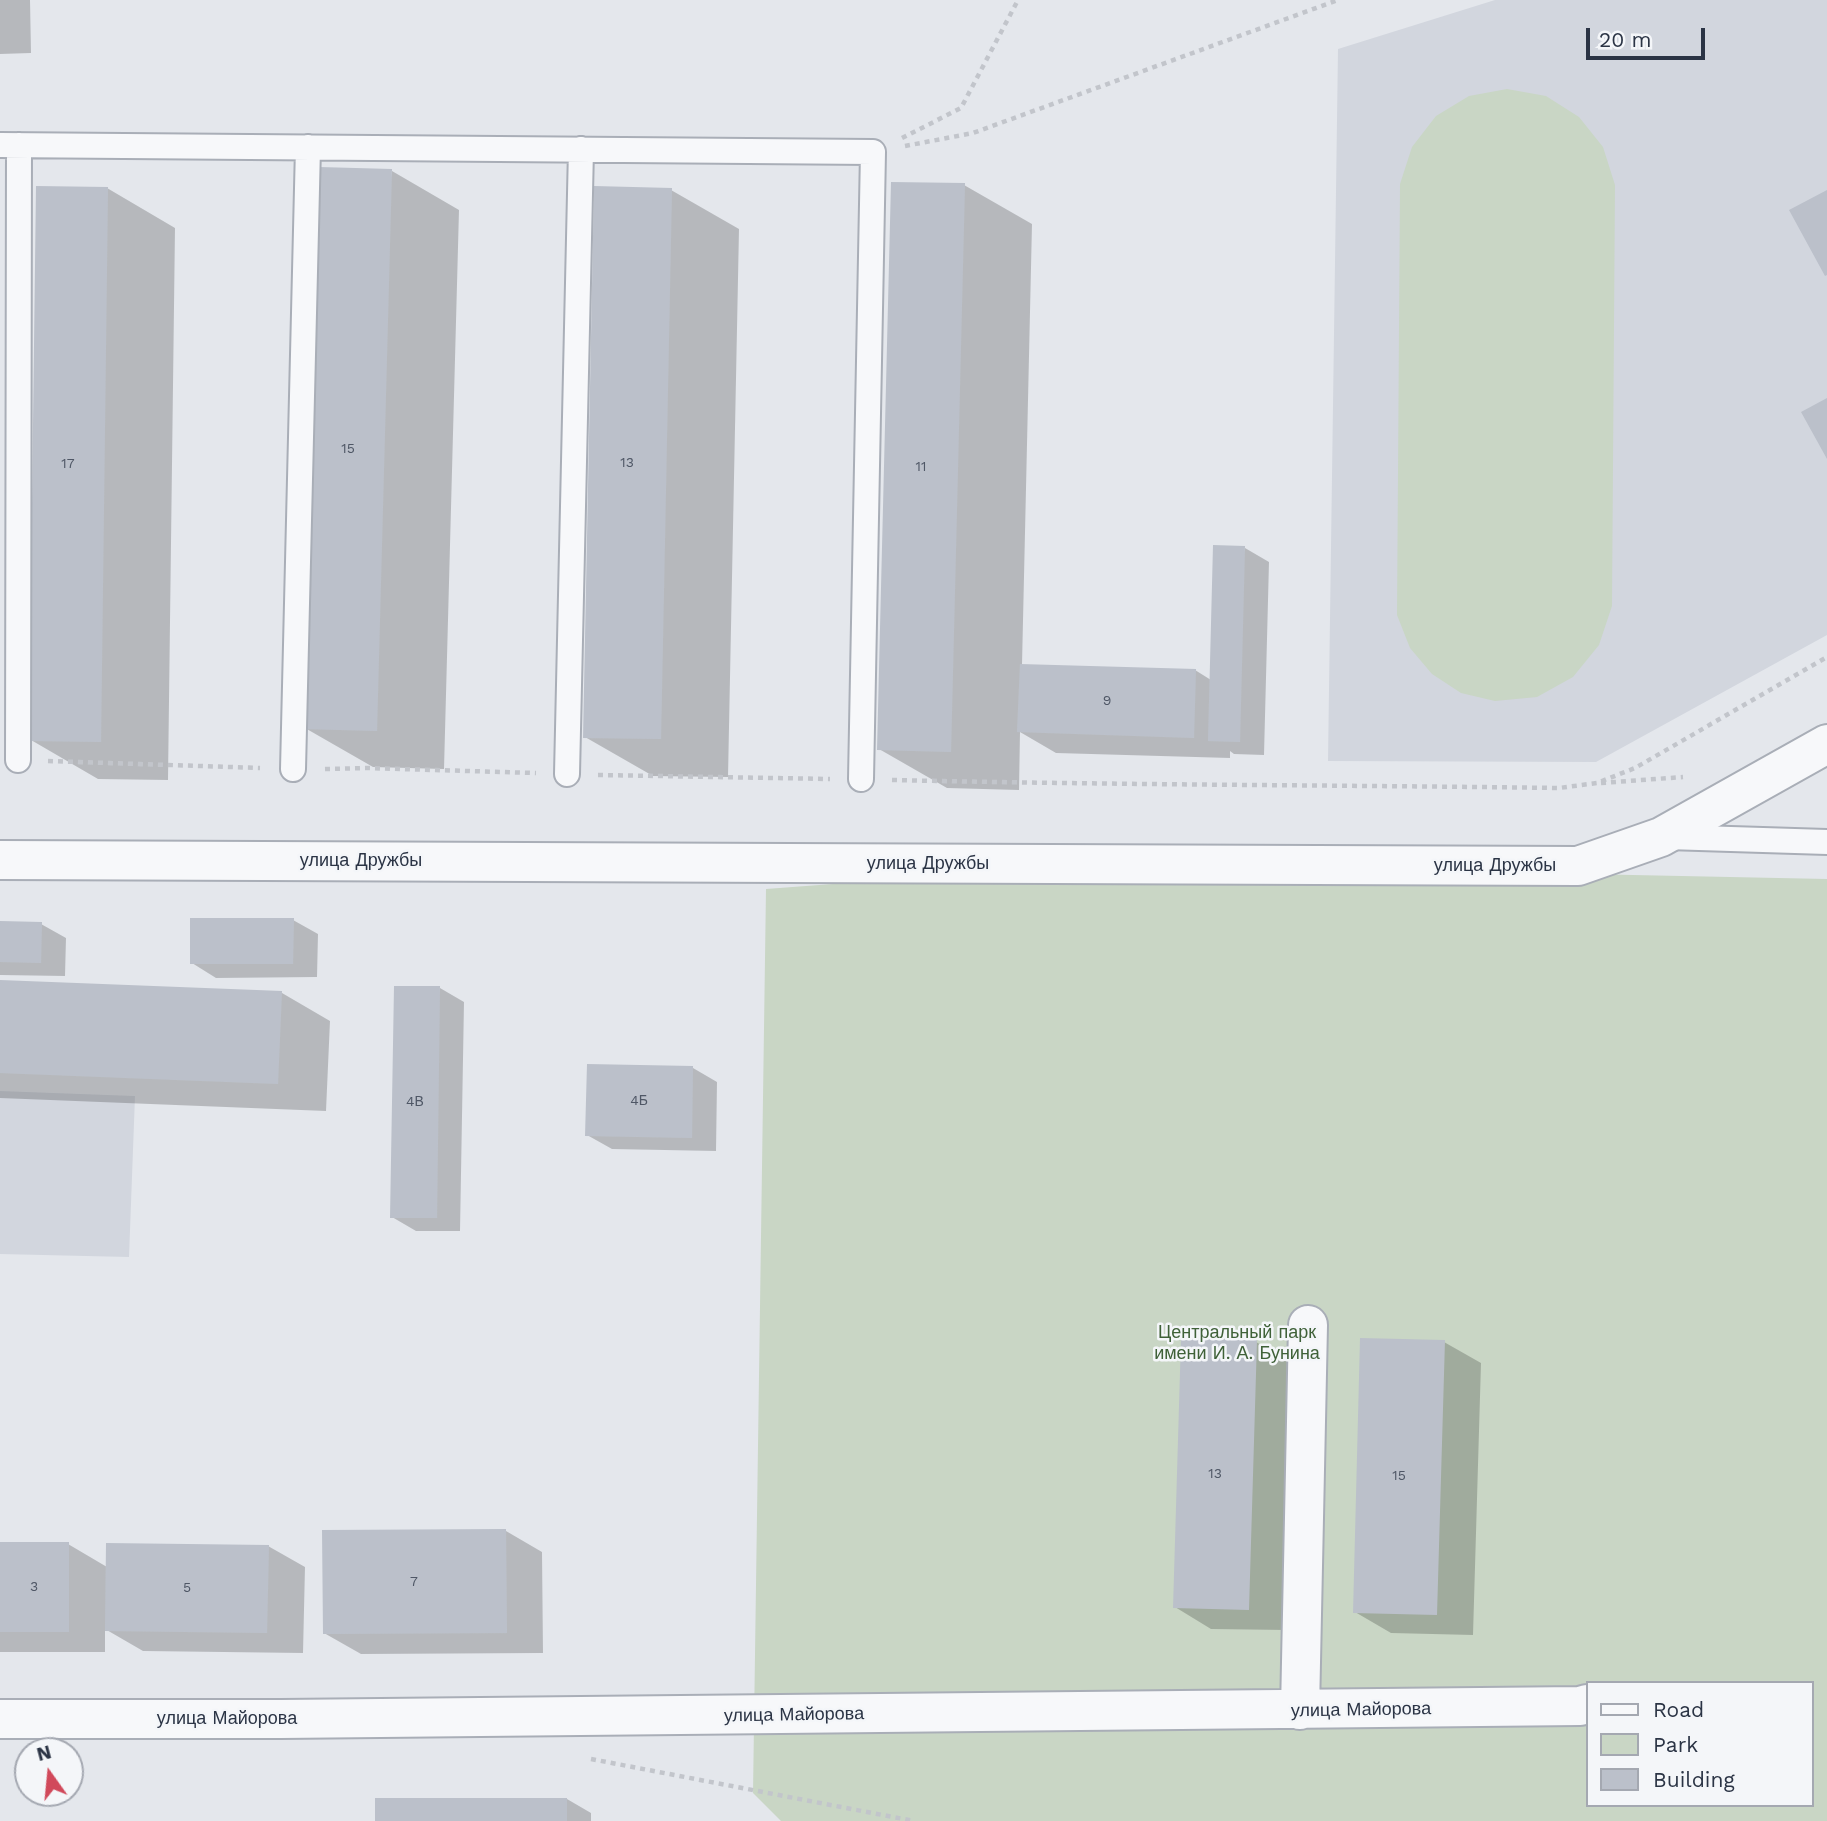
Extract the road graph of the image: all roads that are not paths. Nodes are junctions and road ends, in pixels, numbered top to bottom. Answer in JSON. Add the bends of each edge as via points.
{"nodes":[{"id":1,"x":10,"y":145,"type":"edge"},
{"id":2,"x":308,"y":147,"type":"junction"},
{"id":3,"x":581,"y":149,"type":"junction"},
{"id":4,"x":1827,"y":744,"type":"edge"},
{"id":5,"x":18,"y":760,"type":"road end"},
{"id":6,"x":293,"y":769,"type":"road end"},
{"id":7,"x":567,"y":774,"type":"road end"},
{"id":8,"x":861,"y":779,"type":"road end"},
{"id":9,"x":1661,"y":837,"type":"junction"},
{"id":10,"x":1827,"y":842,"type":"edge"},
{"id":11,"x":0,"y":860,"type":"edge"},
{"id":12,"x":1308,"y":1325,"type":"dead end"},
{"id":13,"x":1586,"y":1704,"type":"edge"},
{"id":14,"x":1300,"y":1710,"type":"junction"},
{"id":15,"x":0,"y":1719,"type":"edge"}],
"edges":[{"from":1,"to":2,"type":"lane"},
{"from":1,"to":5,"type":"lane"},
{"from":2,"to":3,"type":"lane"},
{"from":2,"to":6,"type":"lane"},
{"from":3,"to":7,"type":"lane"},
{"from":3,"to":8,"type":"lane","via":[[873,152]]},
{"from":4,"to":9,"type":"street","name":"улица Дружбы"},
{"from":9,"to":10,"type":"lane"},
{"from":9,"to":11,"type":"street","name":"улица Дружбы","via":[[1578,866]]},
{"from":12,"to":14,"type":"street"},
{"from":13,"to":14,"type":"street","name":"улица Майорова"},
{"from":14,"to":15,"type":"street","name":"улица Майорова"}]}
